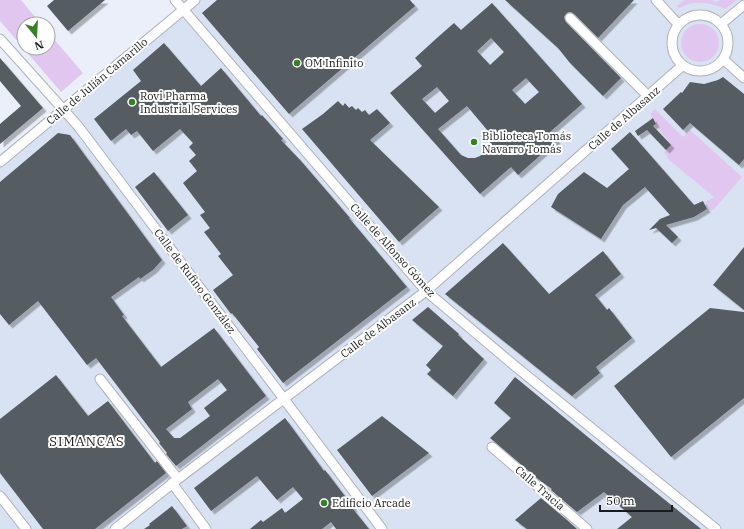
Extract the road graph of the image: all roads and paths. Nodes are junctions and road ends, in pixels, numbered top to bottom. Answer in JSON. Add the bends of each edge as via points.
{"nodes":[{"id":1,"x":175,"y":0,"type":"edge"},
{"id":2,"x":195,"y":0,"type":"edge"},
{"id":3,"x":656,"y":0,"type":"edge"},
{"id":4,"x":744,"y":5,"type":"edge"},
{"id":5,"x":184,"y":10,"type":"junction"},
{"id":6,"x":570,"y":18,"type":"dead end"},
{"id":7,"x":678,"y":24,"type":"junction"},
{"id":8,"x":721,"y":24,"type":"junction"},
{"id":9,"x":0,"y":39,"type":"edge"},
{"id":10,"x":723,"y":59,"type":"junction"},
{"id":11,"x":683,"y":66,"type":"junction"},
{"id":12,"x":744,"y":78,"type":"edge"},
{"id":13,"x":648,"y":96,"type":"junction"},
{"id":14,"x":63,"y":110,"type":"junction"},
{"id":15,"x":0,"y":162,"type":"edge"},
{"id":16,"x":426,"y":291,"type":"junction"},
{"id":17,"x":100,"y":379,"type":"dead end"},
{"id":18,"x":284,"y":399,"type":"junction"},
{"id":19,"x":492,"y":447,"type":"dead end"},
{"id":20,"x":175,"y":481,"type":"junction"},
{"id":21,"x":0,"y":496,"type":"edge"},
{"id":22,"x":26,"y":529,"type":"edge"},
{"id":23,"x":115,"y":529,"type":"edge"},
{"id":24,"x":206,"y":529,"type":"edge"},
{"id":25,"x":382,"y":529,"type":"edge"},
{"id":26,"x":587,"y":529,"type":"edge"},
{"id":27,"x":716,"y":529,"type":"edge"}],
"edges":[{"from":1,"to":5,"type":"street","name":"Calle de Alfonso Gómez"},
{"from":2,"to":5,"type":"street","name":"Calle de Julián Camarillo"},
{"from":3,"to":7,"type":"street"},
{"from":4,"to":8,"type":"street"},
{"from":5,"to":14,"type":"street","name":"Calle de Julián Camarillo"},
{"from":5,"to":16,"type":"street","name":"Calle de Alfonso Gómez"},
{"from":6,"to":13,"type":"street"},
{"from":7,"to":8,"type":"street","via":[[686,18],[704,15],[714,18]]},
{"from":7,"to":11,"type":"street","via":[[674,32],[672,50]]},
{"from":8,"to":10,"type":"street","via":[[728,41]]},
{"from":9,"to":14,"type":"street","name":"Calle de Rufino González"},
{"from":10,"to":11,"type":"street","via":[[709,70],[691,70]]},
{"from":10,"to":12,"type":"street"},
{"from":11,"to":13,"type":"street","name":"Calle de Albasanz"},
{"from":13,"to":16,"type":"street","name":"Calle de Albasanz"},
{"from":14,"to":15,"type":"street","name":"Calle de Julián Camarillo"},
{"from":14,"to":18,"type":"street","name":"Calle de Rufino González","via":[[78,126]]},
{"from":16,"to":18,"type":"street","name":"Calle de Albasanz"},
{"from":16,"to":27,"type":"street","name":"Calle de Alfonso Gómez"},
{"from":17,"to":20,"type":"street"},
{"from":18,"to":20,"type":"street","name":"Calle de Albasanz"},
{"from":18,"to":25,"type":"street","name":"Calle de Rufino González"},
{"from":19,"to":26,"type":"street","name":"Calle Tracia"},
{"from":20,"to":23,"type":"street","name":"Calle de Albasanz"},
{"from":20,"to":24,"type":"street"},
{"from":21,"to":22,"type":"street"}]}
